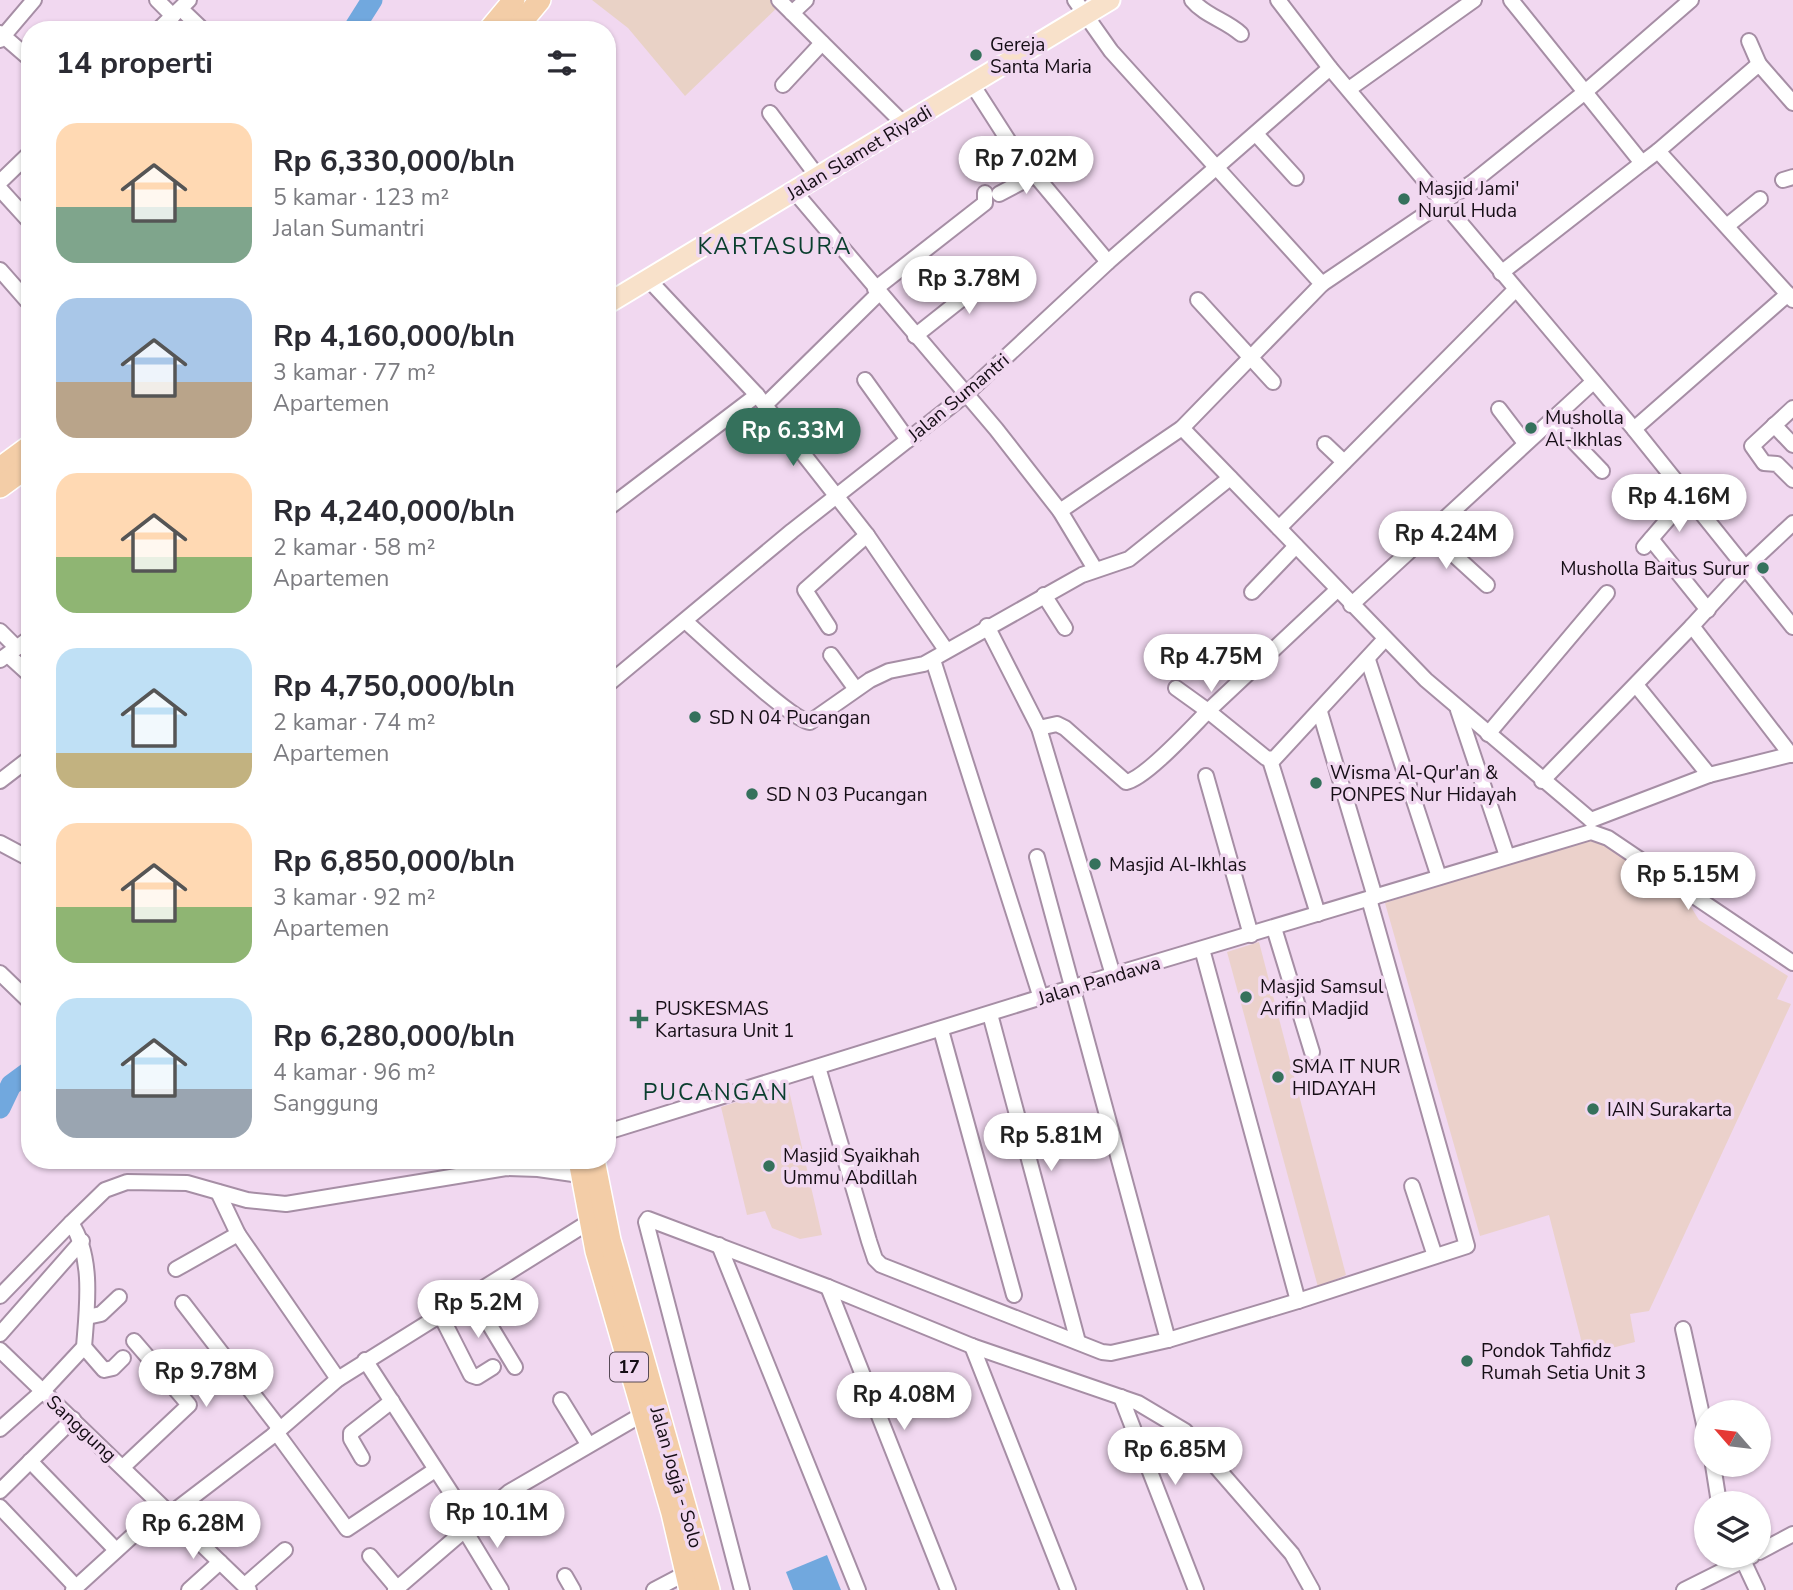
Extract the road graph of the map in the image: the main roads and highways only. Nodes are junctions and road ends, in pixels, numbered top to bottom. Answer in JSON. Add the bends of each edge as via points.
{"nodes":[{"id":1,"x":514,"y":0,"type":"edge"},
{"id":2,"x":540,"y":0,"type":"edge"},
{"id":3,"x":1110,"y":0,"type":"edge"},
{"id":4,"x":1080,"y":8,"type":"edge"},
{"id":5,"x":496,"y":21,"type":"edge"},
{"id":6,"x":523,"y":21,"type":"edge"},
{"id":7,"x":616,"y":299,"type":"edge"},
{"id":8,"x":21,"y":453,"type":"edge"},
{"id":9,"x":0,"y":468,"type":"edge"},
{"id":10,"x":21,"y":472,"type":"edge"},
{"id":11,"x":0,"y":487,"type":"edge"},
{"id":12,"x":585,"y":1169,"type":"edge"},
{"id":13,"x":597,"y":1222,"type":"junction"},
{"id":14,"x":693,"y":1576,"type":"edge"},
{"id":15,"x":709,"y":1590,"type":"edge"}],
"edges":[{"from":1,"to":5,"type":"highway"},
{"from":2,"to":6,"type":"highway"},
{"from":3,"to":4,"type":"main road","name":"Jalan Slamet Riyadi"},
{"from":4,"to":7,"type":"main road","name":"Jalan Slamet Riyadi","via":[[972,85]]},
{"from":8,"to":9,"type":"highway"},
{"from":10,"to":11,"type":"highway"},
{"from":12,"to":13,"type":"highway","name":"Jalan Jogja - Solo","number":"17"},
{"from":13,"to":14,"type":"highway","name":"Jalan Jogja - Solo","number":"17"},
{"from":13,"to":14,"type":"highway","name":"Jalan Jogja - Solo","number":"17","via":[[643,1414]]},
{"from":14,"to":15,"type":"highway","name":"Jalan Jogja - Solo","number":"17"}]}
